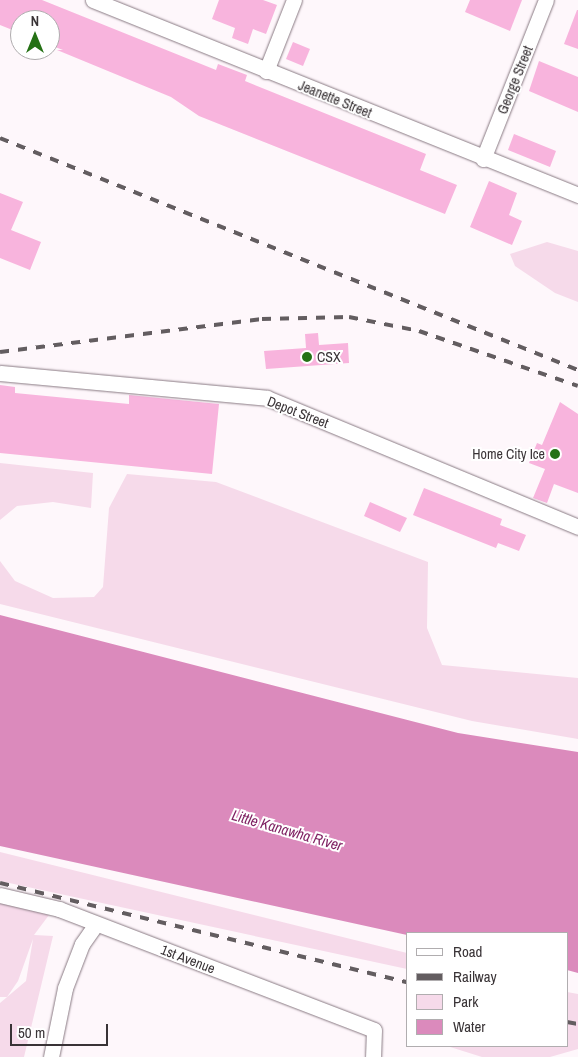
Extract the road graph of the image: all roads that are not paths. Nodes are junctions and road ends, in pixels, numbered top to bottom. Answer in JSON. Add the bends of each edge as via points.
{"nodes":[{"id":1,"x":93,"y":0,"type":"edge"},
{"id":2,"x":294,"y":0,"type":"edge"},
{"id":3,"x":546,"y":0,"type":"edge"},
{"id":4,"x":266,"y":71,"type":"junction"},
{"id":5,"x":483,"y":159,"type":"junction"},
{"id":6,"x":578,"y":195,"type":"edge"},
{"id":7,"x":0,"y":372,"type":"edge"},
{"id":8,"x":578,"y":527,"type":"edge"},
{"id":9,"x":0,"y":895,"type":"edge"},
{"id":10,"x":96,"y":924,"type":"junction"},
{"id":11,"x":51,"y":1057,"type":"edge"},
{"id":12,"x":373,"y":1057,"type":"edge"}],
"edges":[{"from":1,"to":4,"type":"street","name":"Jeanette Street"},
{"from":2,"to":4,"type":"street"},
{"from":3,"to":5,"type":"street","name":"George Street"},
{"from":4,"to":5,"type":"street","name":"Jeanette Street"},
{"from":5,"to":6,"type":"street","name":"Jeanette Street"},
{"from":7,"to":8,"type":"street","name":"Depot Street","via":[[267,398]]},
{"from":9,"to":10,"type":"street","name":"1st Avenue","via":[[59,909]]},
{"from":10,"to":11,"type":"street","via":[[82,944],[65,988]]},
{"from":10,"to":12,"type":"street","name":"1st Avenue","via":[[374,1030]]}]}
